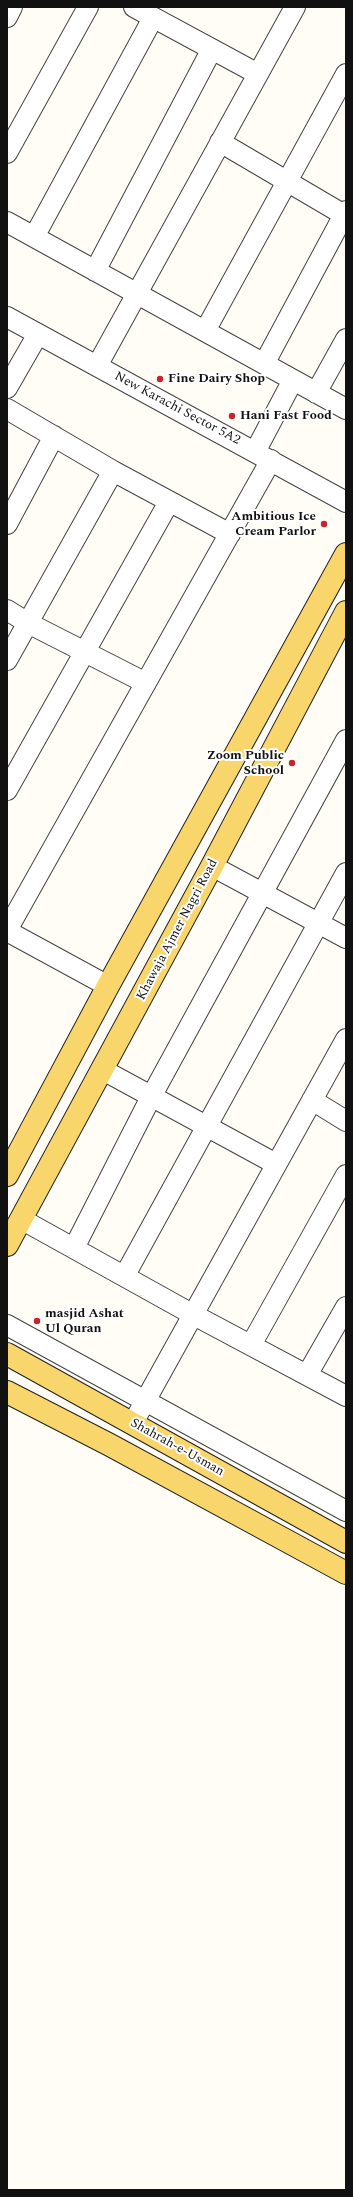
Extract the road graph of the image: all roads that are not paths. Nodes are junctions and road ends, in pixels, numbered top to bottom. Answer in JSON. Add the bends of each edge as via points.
{"nodes":[{"id":1,"x":12,"y":7,"type":"edge"},
{"id":2,"x":88,"y":7,"type":"edge"},
{"id":3,"x":134,"y":7,"type":"edge"},
{"id":4,"x":295,"y":7,"type":"edge"},
{"id":5,"x":7,"y":16,"type":"edge"},
{"id":6,"x":153,"y":18,"type":"junction"},
{"id":7,"x":212,"y":49,"type":"junction"},
{"id":8,"x":258,"y":74,"type":"junction"},
{"id":9,"x":346,"y":74,"type":"edge"},
{"id":10,"x":220,"y":142,"type":"junction"},
{"id":11,"x":7,"y":153,"type":"edge"},
{"id":12,"x":287,"y":181,"type":"junction"},
{"id":13,"x":345,"y":214,"type":"edge"},
{"id":14,"x":7,"y":222,"type":"edge"},
{"id":15,"x":34,"y":237,"type":"junction"},
{"id":16,"x":95,"y":271,"type":"junction"},
{"id":17,"x":137,"y":294,"type":"junction"},
{"id":18,"x":7,"y":317,"type":"edge"},
{"id":19,"x":205,"y":331,"type":"junction"},
{"id":20,"x":38,"y":334,"type":"junction"},
{"id":21,"x":346,"y":339,"type":"edge"},
{"id":22,"x":264,"y":364,"type":"junction"},
{"id":23,"x":97,"y":366,"type":"junction"},
{"id":24,"x":293,"y":380,"type":"junction"},
{"id":25,"x":7,"y":388,"type":"edge"},
{"id":26,"x":316,"y":393,"type":"junction"},
{"id":27,"x":7,"y":409,"type":"edge"},
{"id":28,"x":346,"y":410,"type":"edge"},
{"id":29,"x":54,"y":436,"type":"junction"},
{"id":30,"x":263,"y":456,"type":"junction"},
{"id":31,"x":114,"y":471,"type":"junction"},
{"id":32,"x":169,"y":502,"type":"junction"},
{"id":33,"x":346,"y":502,"type":"edge"},
{"id":34,"x":7,"y":524,"type":"edge"},
{"id":35,"x":230,"y":534,"type":"junction"},
{"id":36,"x":346,"y":554,"type":"edge"},
{"id":37,"x":7,"y":610,"type":"edge"},
{"id":38,"x":346,"y":612,"type":"edge"},
{"id":39,"x":28,"y":623,"type":"junction"},
{"id":40,"x":340,"y":636,"type":"edge"},
{"id":41,"x":84,"y":652,"type":"junction"},
{"id":42,"x":7,"y":660,"type":"edge"},
{"id":43,"x":146,"y":683,"type":"junction"},
{"id":44,"x":253,"y":724,"type":"junction"},
{"id":45,"x":280,"y":737,"type":"junction"},
{"id":46,"x":346,"y":740,"type":"edge"},
{"id":47,"x":7,"y":790,"type":"edge"},
{"id":48,"x":212,"y":866,"type":"junction"},
{"id":49,"x":346,"y":873,"type":"edge"},
{"id":50,"x":264,"y":894,"type":"junction"},
{"id":51,"x":319,"y":923,"type":"junction"},
{"id":52,"x":7,"y":931,"type":"edge"},
{"id":53,"x":346,"y":938,"type":"edge"},
{"id":54,"x":108,"y":986,"type":"junction"},
{"id":55,"x":346,"y":1039,"type":"edge"},
{"id":56,"x":103,"y":1070,"type":"junction"},
{"id":57,"x":52,"y":1092,"type":"junction"},
{"id":58,"x":152,"y":1097,"type":"junction"},
{"id":59,"x":312,"y":1100,"type":"junction"},
{"id":60,"x":82,"y":1107,"type":"junction"},
{"id":61,"x":346,"y":1121,"type":"edge"},
{"id":62,"x":206,"y":1127,"type":"junction"},
{"id":63,"x":276,"y":1164,"type":"junction"},
{"id":64,"x":7,"y":1175,"type":"edge"},
{"id":65,"x":346,"y":1175,"type":"edge"},
{"id":66,"x":21,"y":1219,"type":"junction"},
{"id":67,"x":7,"y":1245,"type":"edge"},
{"id":68,"x":74,"y":1248,"type":"junction"},
{"id":69,"x":124,"y":1276,"type":"junction"},
{"id":70,"x":346,"y":1307,"type":"edge"},
{"id":71,"x":192,"y":1314,"type":"junction"},
{"id":72,"x":7,"y":1325,"type":"edge"},
{"id":73,"x":251,"y":1345,"type":"junction"},
{"id":74,"x":7,"y":1354,"type":"edge"},
{"id":75,"x":307,"y":1376,"type":"junction"},
{"id":76,"x":7,"y":1392,"type":"edge"},
{"id":77,"x":346,"y":1396,"type":"edge"},
{"id":78,"x":144,"y":1400,"type":"junction"},
{"id":79,"x":133,"y":1423,"type":"junction"},
{"id":80,"x":346,"y":1511,"type":"edge"},
{"id":81,"x":346,"y":1542,"type":"edge"},
{"id":82,"x":346,"y":1573,"type":"edge"}],
"edges":[{"from":1,"to":5,"type":"street"},
{"from":2,"to":11,"type":"street"},
{"from":3,"to":6,"type":"street"},
{"from":4,"to":8,"type":"street"},
{"from":6,"to":7,"type":"street"},
{"from":6,"to":15,"type":"street"},
{"from":7,"to":8,"type":"street"},
{"from":7,"to":16,"type":"street"},
{"from":8,"to":10,"type":"street"},
{"from":9,"to":12,"type":"street"},
{"from":10,"to":12,"type":"street"},
{"from":10,"to":17,"type":"street"},
{"from":12,"to":13,"type":"street"},
{"from":12,"to":19,"type":"street"},
{"from":13,"to":22,"type":"street"},
{"from":14,"to":15,"type":"street"},
{"from":15,"to":16,"type":"street"},
{"from":16,"to":17,"type":"street"},
{"from":17,"to":19,"type":"street"},
{"from":17,"to":23,"type":"street"},
{"from":18,"to":20,"type":"street","name":"New Karachi Sector 5A2"},
{"from":19,"to":22,"type":"street"},
{"from":20,"to":23,"type":"street","name":"New Karachi Sector 5A2"},
{"from":20,"to":25,"type":"street"},
{"from":21,"to":26,"type":"street"},
{"from":22,"to":24,"type":"street"},
{"from":23,"to":30,"type":"street","name":"New Karachi Sector 5A2"},
{"from":24,"to":26,"type":"street"},
{"from":24,"to":30,"type":"street"},
{"from":26,"to":28,"type":"street"},
{"from":27,"to":29,"type":"street"},
{"from":29,"to":31,"type":"street"},
{"from":29,"to":34,"type":"street"},
{"from":30,"to":33,"type":"street","name":"New Karachi Sector 5A2"},
{"from":30,"to":35,"type":"street"},
{"from":31,"to":32,"type":"street"},
{"from":31,"to":39,"type":"street"},
{"from":32,"to":35,"type":"street"},
{"from":32,"to":41,"type":"street"},
{"from":35,"to":43,"type":"street"},
{"from":36,"to":44,"type":"main road"},
{"from":37,"to":39,"type":"street"},
{"from":38,"to":40,"type":"main road","name":"Khawaja Ajmer Nagri Road"},
{"from":39,"to":41,"type":"street"},
{"from":39,"to":42,"type":"street"},
{"from":40,"to":45,"type":"main road","name":"Khawaja Ajmer Nagri Road"},
{"from":41,"to":43,"type":"street"},
{"from":41,"to":47,"type":"street"},
{"from":43,"to":52,"type":"street"},
{"from":44,"to":45,"type":"main road"},
{"from":44,"to":54,"type":"main road"},
{"from":45,"to":48,"type":"main road","name":"Khawaja Ajmer Nagri Road"},
{"from":46,"to":50,"type":"street"},
{"from":48,"to":50,"type":"street"},
{"from":48,"to":56,"type":"main road","name":"Khawaja Ajmer Nagri Road"},
{"from":49,"to":51,"type":"street"},
{"from":50,"to":51,"type":"street"},
{"from":50,"to":58,"type":"street"},
{"from":51,"to":53,"type":"street"},
{"from":51,"to":62,"type":"street"},
{"from":52,"to":54,"type":"street"},
{"from":54,"to":57,"type":"main road"},
{"from":55,"to":59,"type":"street"},
{"from":56,"to":58,"type":"street"},
{"from":56,"to":60,"type":"main road","name":"Khawaja Ajmer Nagri Road"},
{"from":57,"to":60,"type":"main road"},
{"from":57,"to":64,"type":"main road"},
{"from":58,"to":62,"type":"street"},
{"from":58,"to":68,"type":"street"},
{"from":59,"to":61,"type":"street"},
{"from":59,"to":63,"type":"street"},
{"from":60,"to":66,"type":"main road","name":"Khawaja Ajmer Nagri Road"},
{"from":62,"to":63,"type":"street"},
{"from":62,"to":69,"type":"street"},
{"from":63,"to":71,"type":"street"},
{"from":65,"to":73,"type":"street"},
{"from":66,"to":67,"type":"main road","name":"Khawaja Ajmer Nagri Road"},
{"from":66,"to":68,"type":"street"},
{"from":68,"to":69,"type":"street"},
{"from":69,"to":71,"type":"street"},
{"from":70,"to":75,"type":"street"},
{"from":71,"to":73,"type":"street"},
{"from":71,"to":78,"type":"street"},
{"from":72,"to":78,"type":"street"},
{"from":73,"to":75,"type":"street"},
{"from":74,"to":79,"type":"main road","name":"Shahrah-e-Usman"},
{"from":75,"to":77,"type":"street"},
{"from":76,"to":82,"type":"main road"},
{"from":78,"to":79,"type":"street"},
{"from":78,"to":80,"type":"street"},
{"from":79,"to":81,"type":"main road","name":"Shahrah-e-Usman"}]}
